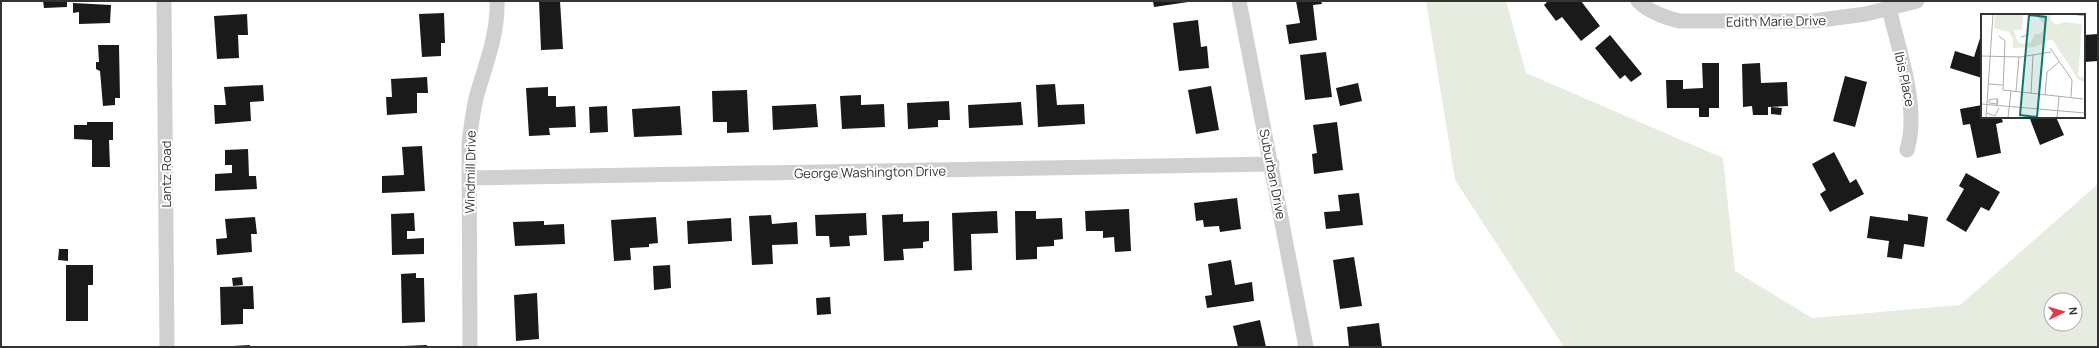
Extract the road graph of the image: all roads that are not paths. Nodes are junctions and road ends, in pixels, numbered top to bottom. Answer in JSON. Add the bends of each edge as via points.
{"nodes":[{"id":1,"x":164,"y":1,"type":"edge"},
{"id":2,"x":497,"y":1,"type":"edge"},
{"id":3,"x":1239,"y":1,"type":"edge"},
{"id":4,"x":1638,"y":1,"type":"edge"},
{"id":5,"x":1917,"y":1,"type":"edge"},
{"id":6,"x":1889,"y":8,"type":"junction"},
{"id":7,"x":1907,"y":150,"type":"dead end"},
{"id":8,"x":1272,"y":164,"type":"junction"},
{"id":9,"x":469,"y":178,"type":"junction"},
{"id":10,"x":167,"y":347,"type":"edge"},
{"id":11,"x":470,"y":347,"type":"edge"},
{"id":12,"x":1306,"y":347,"type":"edge"}],
"edges":[{"from":1,"to":10,"type":"street","name":"Lantz Road"},
{"from":2,"to":9,"type":"street","name":"Windmill Drive","via":[[492,51],[472,117]]},
{"from":3,"to":8,"type":"street","name":"Suburban Drive"},
{"from":4,"to":6,"type":"street","name":"Edith Marie Drive","via":[[1647,9],[1662,16],[1688,22],[1813,21]]},
{"from":5,"to":6,"type":"street","name":"Edith Marie Drive"},
{"from":6,"to":7,"type":"street","name":"Ibis Place","via":[[1912,106],[1912,128]]},
{"from":8,"to":9,"type":"street","name":"George Washington Drive"},
{"from":8,"to":12,"type":"street","name":"Suburban Drive"},
{"from":9,"to":11,"type":"street","name":"Windmill Drive"}]}
